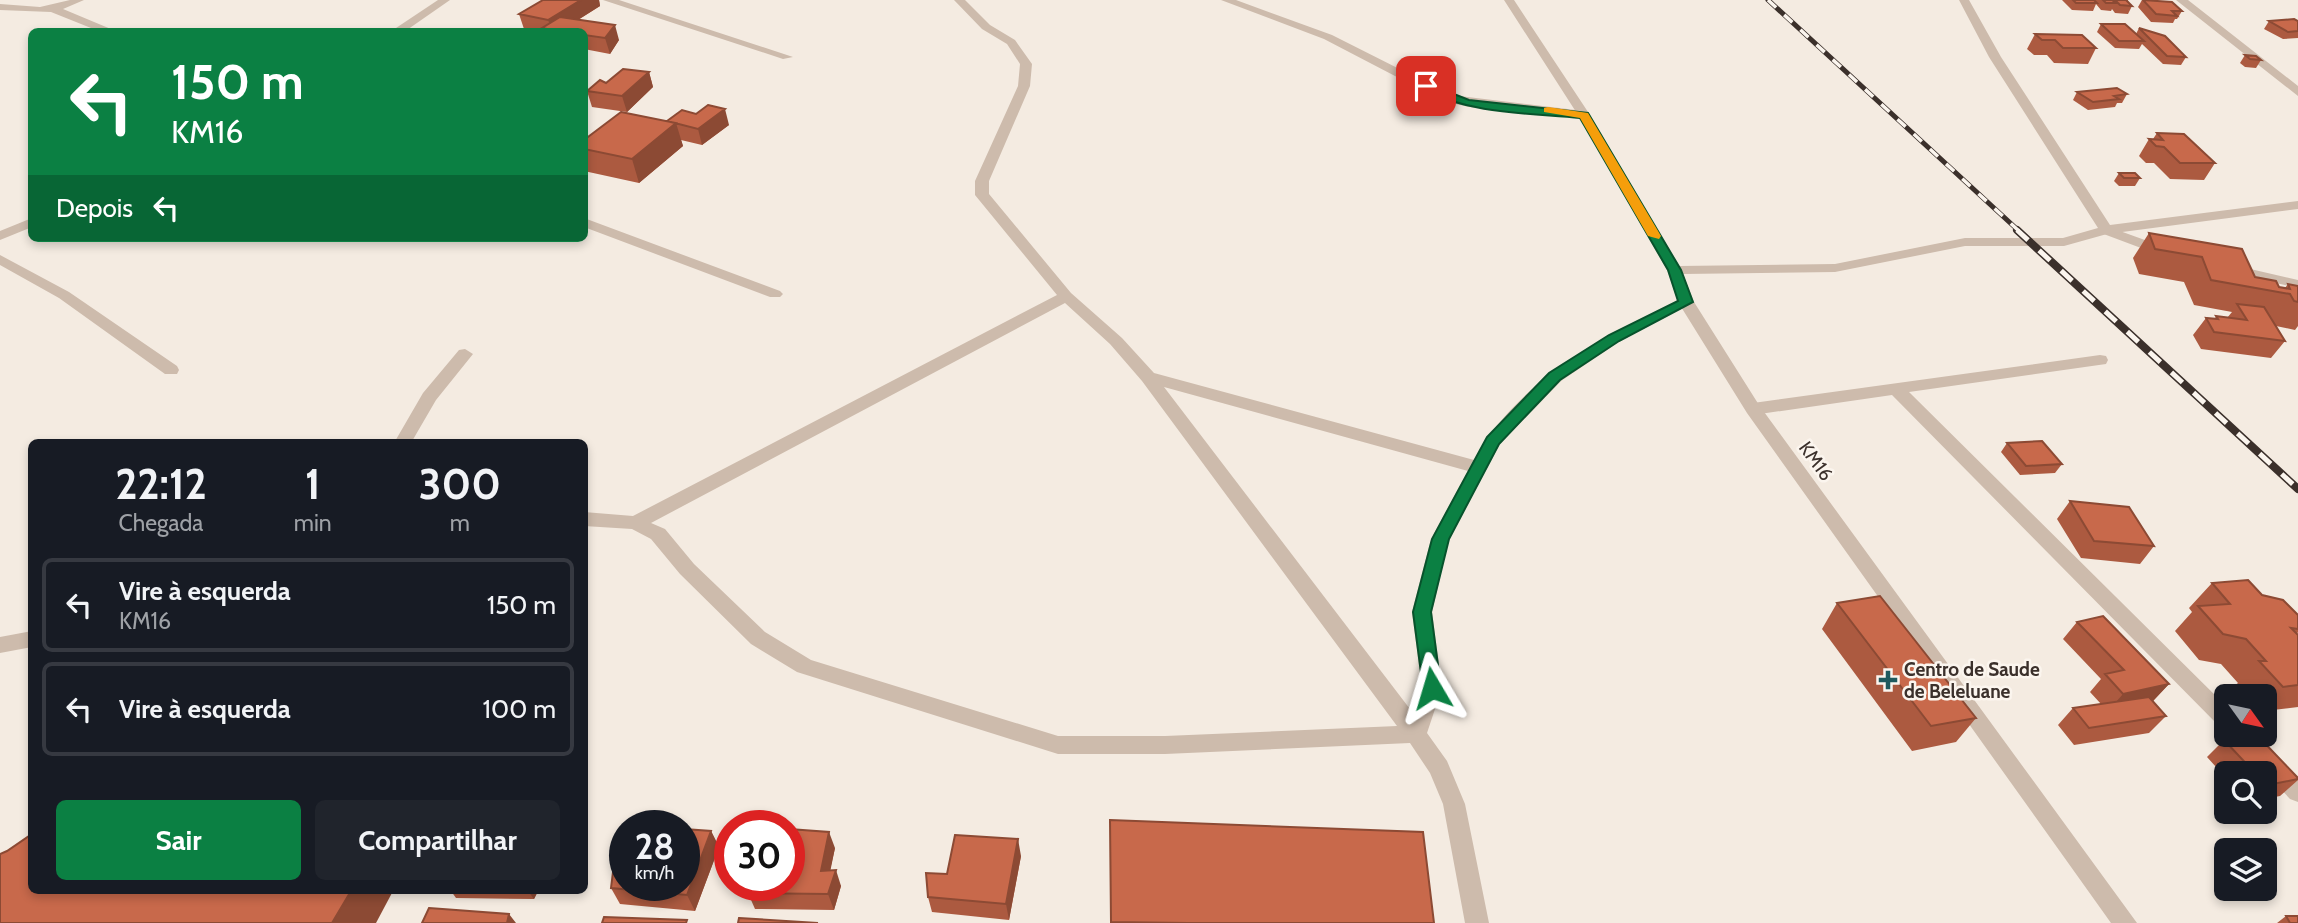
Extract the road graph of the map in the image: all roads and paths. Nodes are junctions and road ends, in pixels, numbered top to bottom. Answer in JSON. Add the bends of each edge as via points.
{"nodes":[{"id":1,"x":79,"y":0,"type":"edge"},
{"id":2,"x":446,"y":0,"type":"edge"},
{"id":3,"x":608,"y":0,"type":"edge"},
{"id":4,"x":959,"y":0,"type":"edge"},
{"id":5,"x":1226,"y":0,"type":"edge"},
{"id":6,"x":1509,"y":0,"type":"edge"},
{"id":7,"x":1964,"y":0,"type":"edge"},
{"id":8,"x":2181,"y":0,"type":"edge"},
{"id":9,"x":0,"y":7,"type":"edge"},
{"id":10,"x":55,"y":10,"type":"junction"},
{"id":11,"x":102,"y":28,"type":"edge"},
{"id":12,"x":401,"y":28,"type":"edge"},
{"id":13,"x":787,"y":57,"type":"dead end"},
{"id":14,"x":2298,"y":92,"type":"edge"},
{"id":15,"x":1584,"y":115,"type":"junction"},
{"id":16,"x":2298,"y":205,"type":"edge"},
{"id":17,"x":28,"y":224,"type":"edge"},
{"id":18,"x":588,"y":224,"type":"edge"},
{"id":19,"x":2106,"y":230,"type":"junction"},
{"id":20,"x":0,"y":236,"type":"edge"},
{"id":21,"x":2182,"y":257,"type":"edge"},
{"id":22,"x":0,"y":259,"type":"edge"},
{"id":23,"x":2219,"y":266,"type":"edge"},
{"id":24,"x":1674,"y":270,"type":"junction"},
{"id":25,"x":2298,"y":284,"type":"edge"},
{"id":26,"x":775,"y":294,"type":"dead end"},
{"id":27,"x":1066,"y":296,"type":"junction"},
{"id":28,"x":1686,"y":302,"type":"junction"},
{"id":29,"x":465,"y":355,"type":"dead end"},
{"id":30,"x":2100,"y":360,"type":"dead end"},
{"id":31,"x":171,"y":370,"type":"dead end"},
{"id":32,"x":1149,"y":377,"type":"junction"},
{"id":33,"x":1895,"y":388,"type":"junction"},
{"id":34,"x":1753,"y":409,"type":"junction"},
{"id":35,"x":404,"y":439,"type":"edge"},
{"id":36,"x":1479,"y":468,"type":"junction"},
{"id":37,"x":588,"y":519,"type":"edge"},
{"id":38,"x":635,"y":523,"type":"junction"},
{"id":39,"x":28,"y":640,"type":"edge"},
{"id":40,"x":0,"y":645,"type":"edge"},
{"id":41,"x":2214,"y":708,"type":"edge"},
{"id":42,"x":1416,"y":733,"type":"junction"},
{"id":43,"x":2253,"y":747,"type":"edge"},
{"id":44,"x":2298,"y":792,"type":"edge"},
{"id":45,"x":1477,"y":923,"type":"edge"},
{"id":46,"x":2125,"y":923,"type":"edge"}],
"edges":[{"from":1,"to":10,"type":"street"},
{"from":2,"to":12,"type":"street"},
{"from":3,"to":13,"type":"street"},
{"from":4,"to":27,"type":"street","via":[[986,27],[1011,42],[1026,64],[1024,86],[982,181],[982,195]]},
{"from":5,"to":15,"type":"street","via":[[1328,37],[1447,98]]},
{"from":6,"to":15,"type":"street","name":"KM16"},
{"from":7,"to":19,"type":"street","via":[[1995,57]]},
{"from":8,"to":14,"type":"street"},
{"from":9,"to":10,"type":"street"},
{"from":10,"to":11,"type":"street"},
{"from":15,"to":24,"type":"street","name":"KM16"},
{"from":16,"to":19,"type":"street"},
{"from":17,"to":20,"type":"street"},
{"from":18,"to":26,"type":"street"},
{"from":19,"to":21,"type":"street"},
{"from":19,"to":24,"type":"street","via":[[2064,242],[1965,242],[1807,271]]},
{"from":22,"to":31,"type":"street","via":[[64,295]]},
{"from":23,"to":25,"type":"street"},
{"from":24,"to":28,"type":"street","name":"KM16"},
{"from":27,"to":32,"type":"street"},
{"from":27,"to":38,"type":"street"},
{"from":28,"to":34,"type":"street","name":"KM16"},
{"from":28,"to":36,"type":"street","via":[[1614,338],[1555,377],[1493,441]]},
{"from":29,"to":35,"type":"street","via":[[429,397]]},
{"from":30,"to":33,"type":"street"},
{"from":32,"to":36,"type":"street"},
{"from":32,"to":42,"type":"street"},
{"from":33,"to":34,"type":"street"},
{"from":33,"to":41,"type":"street"},
{"from":34,"to":46,"type":"street","name":"KM16"},
{"from":36,"to":42,"type":"street","via":[[1440,539],[1422,612],[1432,688]]},
{"from":37,"to":38,"type":"street"},
{"from":38,"to":42,"type":"street","via":[[658,534],[758,638],[804,666],[1058,745],[1164,745]]},
{"from":39,"to":40,"type":"street"},
{"from":42,"to":45,"type":"street","via":[[1439,768],[1454,804]]},
{"from":43,"to":44,"type":"street"}]}
